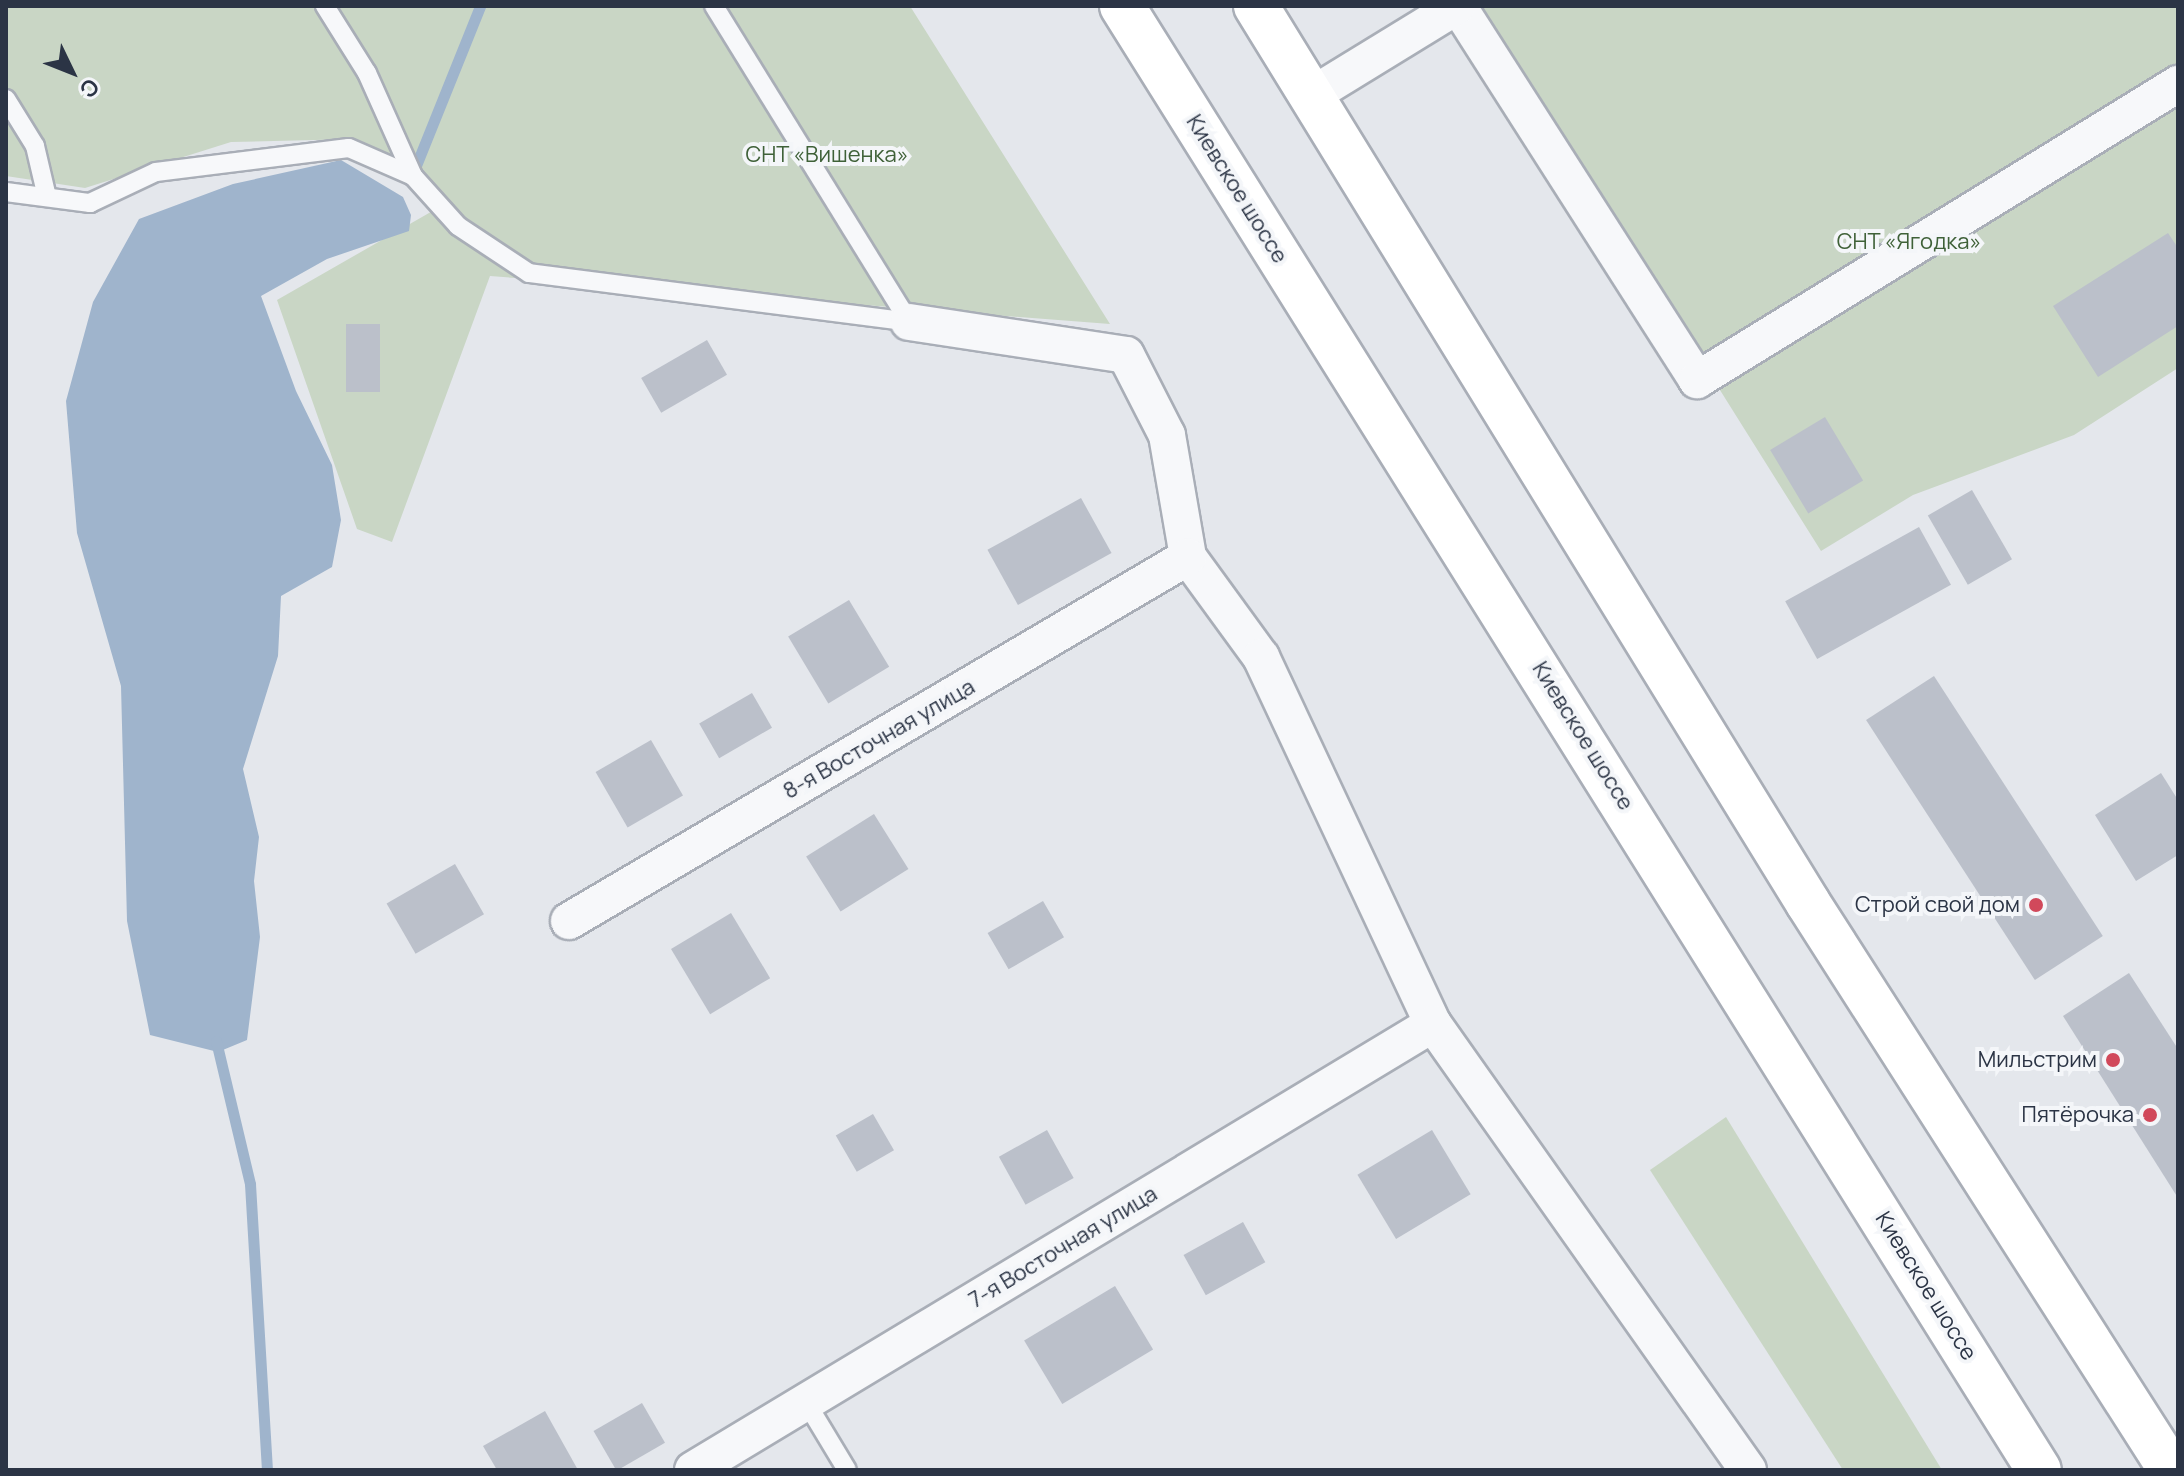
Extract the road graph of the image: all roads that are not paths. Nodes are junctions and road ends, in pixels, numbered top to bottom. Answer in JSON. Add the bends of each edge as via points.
{"nodes":[{"id":1,"x":325,"y":6,"type":"edge"},
{"id":2,"x":714,"y":6,"type":"edge"},
{"id":3,"x":1122,"y":6,"type":"edge"},
{"id":4,"x":1256,"y":6,"type":"edge"},
{"id":5,"x":1458,"y":6,"type":"edge"},
{"id":6,"x":2178,"y":84,"type":"edge"},
{"id":7,"x":1312,"y":95,"type":"junction"},
{"id":8,"x":6,"y":99,"type":"edge"},
{"id":9,"x":413,"y":176,"type":"junction"},
{"id":10,"x":6,"y":192,"type":"edge"},
{"id":11,"x":47,"y":197,"type":"junction"},
{"id":12,"x":909,"y":322,"type":"junction"},
{"id":13,"x":1188,"y":557,"type":"junction"},
{"id":14,"x":569,"y":921,"type":"dead end"},
{"id":15,"x":1433,"y":1024,"type":"junction"},
{"id":16,"x":806,"y":1402,"type":"junction"},
{"id":17,"x":1746,"y":1469,"type":"edge"},
{"id":18,"x":693,"y":1470,"type":"edge"},
{"id":19,"x":847,"y":1470,"type":"edge"},
{"id":20,"x":2039,"y":1470,"type":"edge"},
{"id":21,"x":2171,"y":1470,"type":"edge"}],
"edges":[{"from":1,"to":9,"type":"lane","via":[[367,73]]},
{"from":2,"to":12,"type":"lane"},
{"from":3,"to":20,"type":"highway","name":"Киевское шоссе"},
{"from":4,"to":7,"type":"highway"},
{"from":5,"to":6,"type":"street","via":[[1697,380]]},
{"from":5,"to":7,"type":"street"},
{"from":7,"to":21,"type":"highway","via":[[1808,903]]},
{"from":8,"to":11,"type":"lane","via":[[35,146]]},
{"from":9,"to":11,"type":"lane","via":[[349,148],[156,172],[90,203]]},
{"from":9,"to":12,"type":"lane","via":[[458,226],[529,273]]},
{"from":10,"to":11,"type":"lane"},
{"from":12,"to":13,"type":"street","via":[[1126,355],[1167,435]]},
{"from":13,"to":14,"type":"street","name":"8-я Восточная улица"},
{"from":13,"to":15,"type":"street","via":[[1261,657]]},
{"from":15,"to":16,"type":"street","name":"7-я Восточная улица"},
{"from":15,"to":17,"type":"street"},
{"from":16,"to":18,"type":"street","name":"7-я Восточная улица"},
{"from":16,"to":19,"type":"lane"}]}
